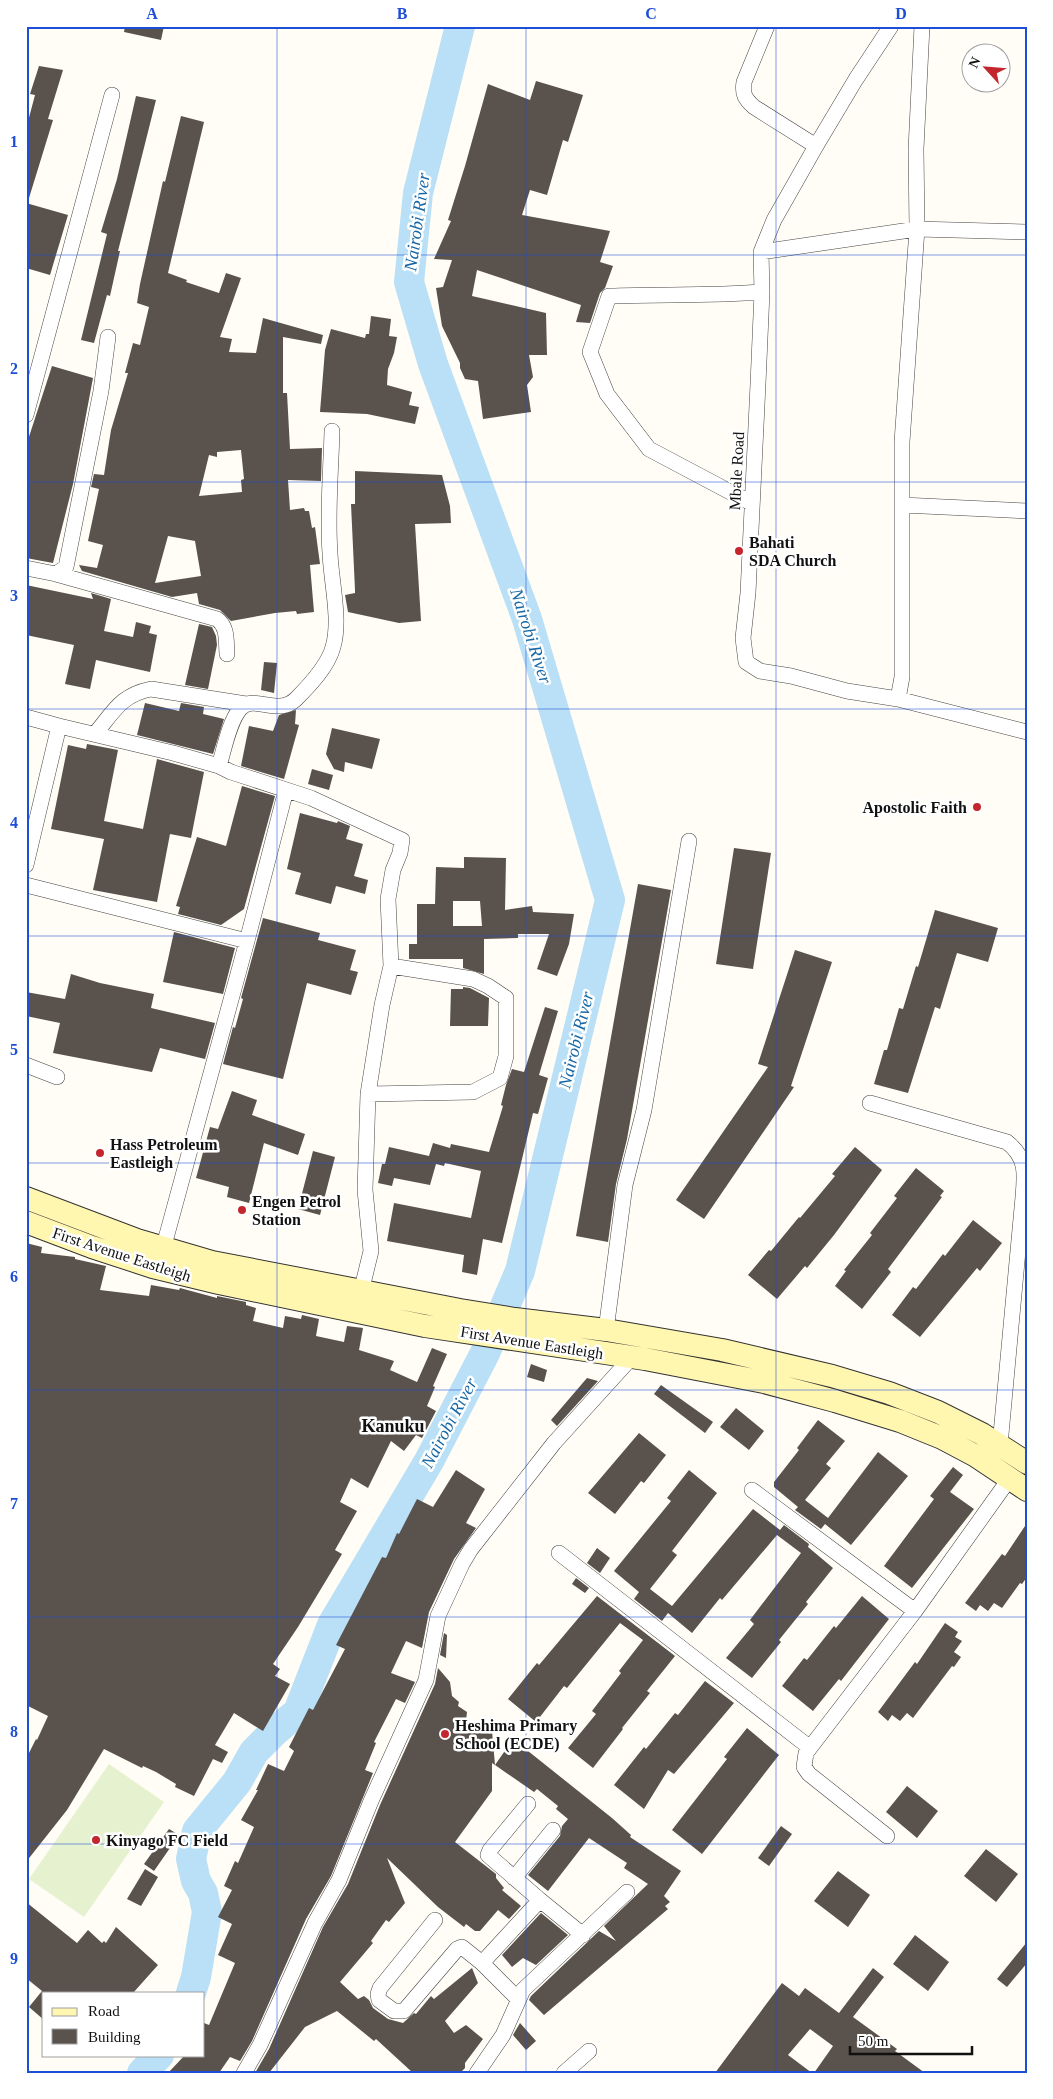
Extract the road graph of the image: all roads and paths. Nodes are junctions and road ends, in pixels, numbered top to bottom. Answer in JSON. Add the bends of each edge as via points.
{"nodes":[{"id":1,"x":767,"y":26,"type":"edge"},
{"id":2,"x":891,"y":26,"type":"edge"},
{"id":3,"x":922,"y":26,"type":"edge"},
{"id":4,"x":112,"y":94,"type":"dead end"},
{"id":5,"x":816,"y":146,"type":"junction"},
{"id":6,"x":917,"y":228,"type":"junction"},
{"id":7,"x":1027,"y":232,"type":"edge"},
{"id":8,"x":760,"y":252,"type":"junction"},
{"id":9,"x":762,"y":292,"type":"junction"},
{"id":10,"x":108,"y":338,"type":"dead end"},
{"id":11,"x":26,"y":414,"type":"edge"},
{"id":12,"x":332,"y":431,"type":"dead end"},
{"id":13,"x":751,"y":503,"type":"junction"},
{"id":14,"x":902,"y":505,"type":"junction"},
{"id":15,"x":1027,"y":511,"type":"edge"},
{"id":16,"x":26,"y":568,"type":"edge"},
{"id":17,"x":56,"y":574,"type":"junction"},
{"id":18,"x":227,"y":654,"type":"dead end"},
{"id":19,"x":898,"y":699,"type":"junction"},
{"id":20,"x":246,"y":704,"type":"junction"},
{"id":21,"x":26,"y":717,"type":"edge"},
{"id":22,"x":59,"y":726,"type":"junction"},
{"id":23,"x":1027,"y":732,"type":"edge"},
{"id":24,"x":95,"y":734,"type":"junction"},
{"id":25,"x":219,"y":766,"type":"junction"},
{"id":26,"x":286,"y":790,"type":"junction"},
{"id":27,"x":689,"y":841,"type":"dead end"},
{"id":28,"x":26,"y":865,"type":"edge"},
{"id":29,"x":26,"y":885,"type":"edge"},
{"id":30,"x":247,"y":941,"type":"junction"},
{"id":31,"x":391,"y":966,"type":"junction"},
{"id":32,"x":26,"y":1066,"type":"edge"},
{"id":33,"x":57,"y":1077,"type":"dead end"},
{"id":34,"x":368,"y":1094,"type":"junction"},
{"id":35,"x":870,"y":1103,"type":"dead end"},
{"id":36,"x":26,"y":1198,"type":"edge"},
{"id":37,"x":26,"y":1222,"type":"edge"},
{"id":38,"x":163,"y":1249,"type":"junction"},
{"id":39,"x":361,"y":1292,"type":"junction"},
{"id":40,"x":458,"y":1320,"type":"junction"},
{"id":41,"x":514,"y":1329,"type":"junction"},
{"id":42,"x":606,"y":1330,"type":"junction"},
{"id":43,"x":632,"y":1357,"type":"junction"},
{"id":44,"x":1000,"y":1445,"type":"junction"},
{"id":45,"x":1027,"y":1463,"type":"edge"},
{"id":46,"x":1018,"y":1484,"type":"edge"},
{"id":47,"x":752,"y":1490,"type":"dead end"},
{"id":48,"x":560,"y":1554,"type":"dead end"},
{"id":49,"x":915,"y":1610,"type":"junction"},
{"id":50,"x":809,"y":1747,"type":"junction"},
{"id":51,"x":528,"y":1804,"type":"dead end"},
{"id":52,"x":553,"y":1830,"type":"dead end"},
{"id":53,"x":887,"y":1836,"type":"dead end"},
{"id":54,"x":514,"y":1878,"type":"junction"},
{"id":55,"x":627,"y":1892,"type":"dead end"},
{"id":56,"x":540,"y":1900,"type":"junction"},
{"id":57,"x":435,"y":1920,"type":"dead end"},
{"id":58,"x":583,"y":1934,"type":"junction"},
{"id":59,"x":482,"y":1963,"type":"junction"},
{"id":60,"x":518,"y":1999,"type":"junction"},
{"id":61,"x":589,"y":2051,"type":"dead end"},
{"id":62,"x":244,"y":2073,"type":"edge"},
{"id":63,"x":477,"y":2073,"type":"edge"},
{"id":64,"x":564,"y":2073,"type":"edge"}],
"edges":[{"from":1,"to":5,"type":"street","via":[[744,82],[745,98]]},
{"from":2,"to":5,"type":"street","name":"Mbale Road"},
{"from":3,"to":6,"type":"street","via":[[916,149]]},
{"from":4,"to":11,"type":"street"},
{"from":5,"to":8,"type":"street","name":"Mbale Road","via":[[774,220]]},
{"from":6,"to":7,"type":"street"},
{"from":6,"to":8,"type":"street"},
{"from":6,"to":14,"type":"street","via":[[902,442]]},
{"from":8,"to":9,"type":"street","name":"Mbale Road"},
{"from":9,"to":13,"type":"street","name":"Mbale Road"},
{"from":9,"to":13,"type":"street","via":[[709,296],[609,296],[590,352],[607,394],[649,449]]},
{"from":10,"to":17,"type":"street","via":[[101,391],[66,567]]},
{"from":12,"to":20,"type":"street","via":[[329,551],[336,628],[333,647],[315,678],[294,701],[284,706]]},
{"from":13,"to":19,"type":"street","name":"Mbale Road","via":[[744,638],[746,662],[760,671]]},
{"from":14,"to":15,"type":"street"},
{"from":14,"to":19,"type":"street","via":[[902,677]]},
{"from":16,"to":17,"type":"street"},
{"from":17,"to":18,"type":"street","via":[[217,619],[226,631]]},
{"from":19,"to":23,"type":"street","name":"Mbale Road"},
{"from":20,"to":24,"type":"street","via":[[152,688],[128,696]]},
{"from":20,"to":25,"type":"street","via":[[236,714]]},
{"from":21,"to":22,"type":"street"},
{"from":22,"to":24,"type":"street"},
{"from":22,"to":28,"type":"street"},
{"from":24,"to":25,"type":"street"},
{"from":25,"to":26,"type":"street"},
{"from":26,"to":30,"type":"street"},
{"from":26,"to":31,"type":"street","via":[[311,798],[402,840],[388,899]]},
{"from":27,"to":42,"type":"street","via":[[644,1110],[625,1185]]},
{"from":29,"to":30,"type":"street"},
{"from":30,"to":38,"type":"street"},
{"from":31,"to":34,"type":"street"},
{"from":31,"to":34,"type":"street","via":[[473,979],[506,998],[506,1056],[500,1078],[473,1092]]},
{"from":32,"to":33,"type":"street"},
{"from":34,"to":39,"type":"street","via":[[365,1190],[371,1252]]},
{"from":35,"to":44,"type":"street","via":[[1007,1142],[1021,1157],[1024,1198]]},
{"from":36,"to":38,"type":"main road","name":"First Avenue Eastleigh"},
{"from":37,"to":40,"type":"main road","name":"First Avenue Eastleigh","via":[[153,1267],[425,1326]]},
{"from":38,"to":39,"type":"main road","name":"First Avenue Eastleigh"},
{"from":39,"to":40,"type":"main road","name":"First Avenue Eastleigh"},
{"from":40,"to":41,"type":"main road","name":"First Avenue Eastleigh"},
{"from":41,"to":42,"type":"main road","name":"First Avenue Eastleigh"},
{"from":41,"to":43,"type":"main road","name":"First Avenue Eastleigh"},
{"from":42,"to":44,"type":"main road","name":"First Avenue Eastleigh","via":[[722,1350],[832,1376],[938,1412]]},
{"from":43,"to":46,"type":"main road","name":"First Avenue Eastleigh","via":[[764,1382],[900,1421],[968,1451]]},
{"from":43,"to":62,"type":"street","via":[[554,1443],[462,1564],[438,1616],[426,1680],[339,1880]]},
{"from":44,"to":45,"type":"main road","name":"First Avenue Eastleigh"},
{"from":46,"to":49,"type":"street"},
{"from":47,"to":49,"type":"street"},
{"from":48,"to":50,"type":"street"},
{"from":49,"to":50,"type":"street"},
{"from":50,"to":53,"type":"street","via":[[804,1767],[809,1774]]},
{"from":51,"to":54,"type":"street","via":[[488,1855]]},
{"from":52,"to":54,"type":"street"},
{"from":54,"to":56,"type":"street"},
{"from":55,"to":58,"type":"street"},
{"from":56,"to":58,"type":"street"},
{"from":56,"to":59,"type":"street"},
{"from":57,"to":59,"type":"street","via":[[380,1988],[379,2000],[394,2011],[404,2011],[458,1948],[467,1949]]},
{"from":58,"to":60,"type":"street","via":[[522,1990]]},
{"from":59,"to":60,"type":"street"},
{"from":60,"to":63,"type":"street","via":[[503,2035]]},
{"from":61,"to":64,"type":"street"}]}
